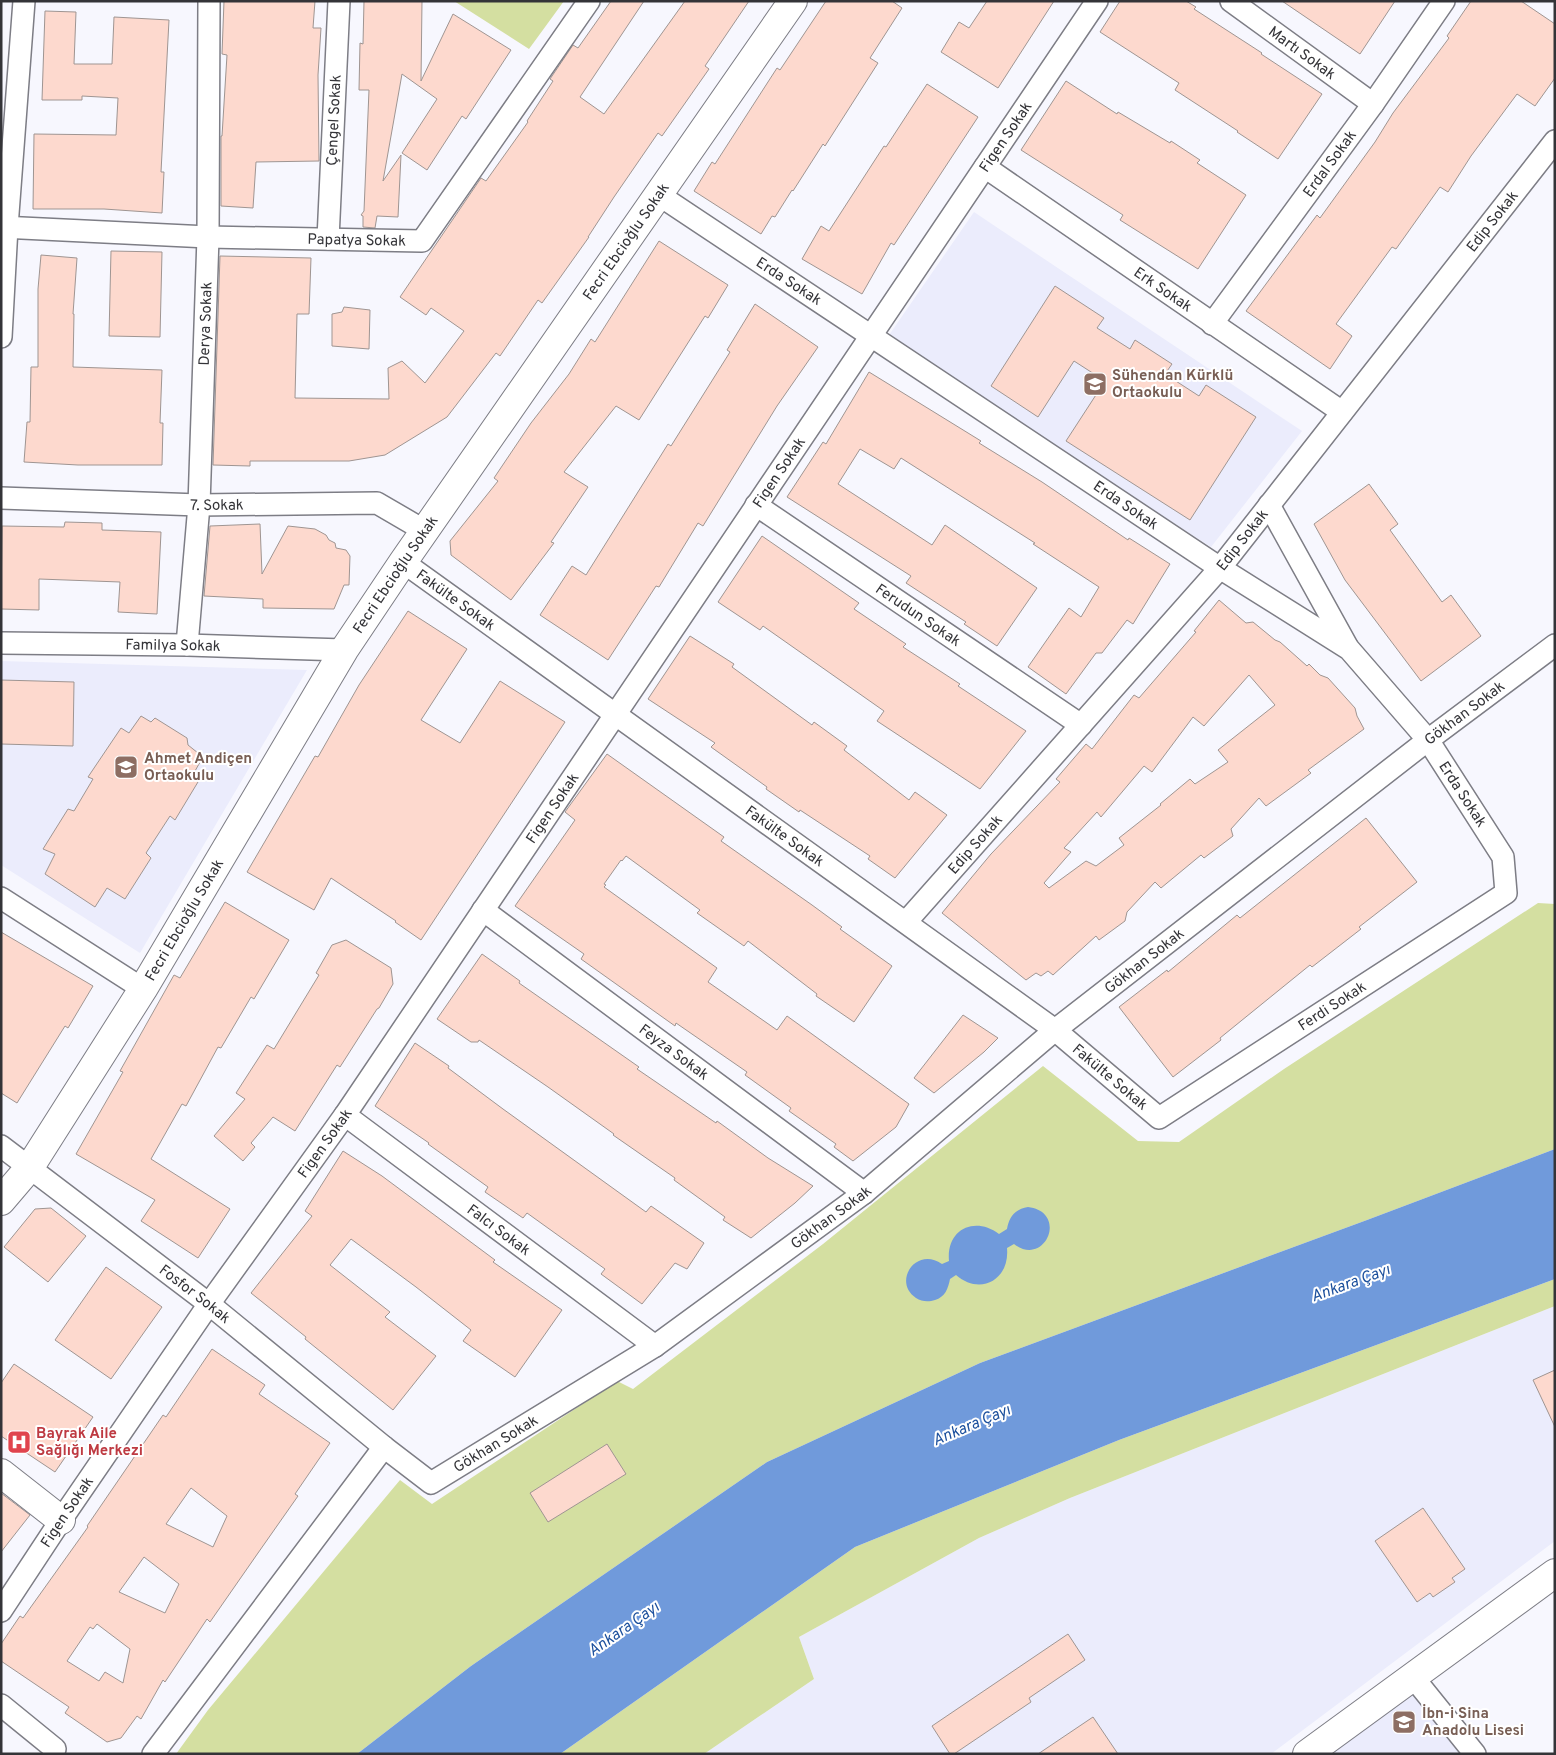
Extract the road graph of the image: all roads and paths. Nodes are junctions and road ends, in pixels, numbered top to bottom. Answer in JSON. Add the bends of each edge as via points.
{"nodes":[{"id":1,"x":24,"y":1,"type":"edge"},
{"id":2,"x":209,"y":1,"type":"edge"},
{"id":3,"x":339,"y":1,"type":"edge"},
{"id":4,"x":588,"y":1,"type":"edge"},
{"id":5,"x":793,"y":1,"type":"edge"},
{"id":6,"x":1097,"y":1,"type":"edge"},
{"id":7,"x":1231,"y":1,"type":"edge"},
{"id":8,"x":1444,"y":1,"type":"edge"},
{"id":9,"x":1373,"y":104,"type":"junction"},
{"id":10,"x":1555,"y":141,"type":"edge"},
{"id":11,"x":985,"y":167,"type":"junction"},
{"id":12,"x":659,"y":195,"type":"junction"},
{"id":13,"x":4,"y":227,"type":"edge"},
{"id":14,"x":208,"y":237,"type":"junction"},
{"id":15,"x":328,"y":239,"type":"junction"},
{"id":16,"x":1212,"y":324,"type":"junction"},
{"id":17,"x":872,"y":335,"type":"junction"},
{"id":18,"x":1,"y":337,"type":"edge"},
{"id":19,"x":1342,"y":412,"type":"junction"},
{"id":20,"x":1,"y":498,"type":"edge"},
{"id":21,"x":199,"y":505,"type":"junction"},
{"id":22,"x":756,"y":505,"type":"junction"},
{"id":23,"x":1269,"y":505,"type":"junction"},
{"id":24,"x":425,"y":531,"type":"junction"},
{"id":25,"x":403,"y":562,"type":"junction"},
{"id":26,"x":1220,"y":568,"type":"junction"},
{"id":27,"x":1,"y":643,"type":"edge"},
{"id":28,"x":187,"y":645,"type":"junction"},
{"id":29,"x":1349,"y":649,"type":"junction"},
{"id":30,"x":344,"y":650,"type":"junction"},
{"id":31,"x":1552,"y":654,"type":"edge"},
{"id":32,"x":615,"y":714,"type":"junction"},
{"id":33,"x":1081,"y":725,"type":"junction"},
{"id":34,"x":1428,"y":740,"type":"junction"},
{"id":35,"x":1506,"y":893,"type":"joint"},
{"id":36,"x":1,"y":898,"type":"edge"},
{"id":37,"x":483,"y":910,"type":"junction"},
{"id":38,"x":906,"y":922,"type":"junction"},
{"id":39,"x":143,"y":989,"type":"junction"},
{"id":40,"x":1055,"y":1030,"type":"junction"},
{"id":41,"x":345,"y":1115,"type":"junction"},
{"id":42,"x":1159,"y":1118,"type":"joint"},
{"id":43,"x":1,"y":1146,"type":"edge"},
{"id":44,"x":30,"y":1167,"type":"junction"},
{"id":45,"x":864,"y":1193,"type":"junction"},
{"id":46,"x":1,"y":1201,"type":"edge"},
{"id":47,"x":209,"y":1304,"type":"junction"},
{"id":48,"x":655,"y":1346,"type":"junction"},
{"id":49,"x":384,"y":1447,"type":"junction"},
{"id":50,"x":1,"y":1473,"type":"edge"},
{"id":51,"x":61,"y":1520,"type":"junction"},
{"id":52,"x":1555,"y":1573,"type":"edge"},
{"id":53,"x":1,"y":1612,"type":"edge"},
{"id":54,"x":1413,"y":1677,"type":"junction"},
{"id":55,"x":1,"y":1705,"type":"edge"},
{"id":56,"x":57,"y":1752,"type":"edge"},
{"id":57,"x":153,"y":1754,"type":"edge"},
{"id":58,"x":1307,"y":1754,"type":"edge"},
{"id":59,"x":1475,"y":1754,"type":"edge"}],
"edges":[{"from":1,"to":13,"type":"street"},
{"from":2,"to":14,"type":"street","name":"Derya Sokak"},
{"from":3,"to":15,"type":"street","name":"Çengel Sokak"},
{"from":4,"to":15,"type":"street","name":"Papatya Sokak","via":[[422,241]]},
{"from":5,"to":12,"type":"street","name":"Fecri Ebcioğlu Sokak"},
{"from":6,"to":11,"type":"street","name":"Figen Sokak"},
{"from":7,"to":9,"type":"street","name":"Martı Sokak"},
{"from":8,"to":9,"type":"street","name":"Erdal Sokak"},
{"from":9,"to":16,"type":"street","name":"Erdal Sokak"},
{"from":10,"to":19,"type":"street","name":"Edip Sokak"},
{"from":11,"to":16,"type":"street","name":"Erk Sokak"},
{"from":11,"to":17,"type":"street","name":"Figen Sokak"},
{"from":12,"to":17,"type":"street","name":"Erda Sokak"},
{"from":12,"to":24,"type":"street","name":"Fecri Ebcioğlu Sokak"},
{"from":13,"to":14,"type":"street","name":"Papatya Sokak"},
{"from":13,"to":18,"type":"street"},
{"from":14,"to":15,"type":"street","name":"Papatya Sokak"},
{"from":14,"to":21,"type":"street","name":"Derya Sokak"},
{"from":16,"to":19,"type":"street","name":"Erk Sokak"},
{"from":17,"to":22,"type":"street","name":"Figen Sokak"},
{"from":17,"to":26,"type":"street","name":"Erda Sokak"},
{"from":19,"to":23,"type":"street","name":"Edip Sokak"},
{"from":20,"to":21,"type":"street","name":"7. Sokak"},
{"from":21,"to":24,"type":"street","name":"7. Sokak","via":[[377,502]]},
{"from":21,"to":28,"type":"street","name":"Derya Sokak"},
{"from":22,"to":32,"type":"street","name":"Figen Sokak"},
{"from":22,"to":33,"type":"street","name":"Ferudun Sokak"},
{"from":23,"to":26,"type":"street","name":"Edip Sokak"},
{"from":23,"to":29,"type":"street"},
{"from":24,"to":25,"type":"street","name":"Fecri Ebcioğlu Sokak"},
{"from":25,"to":30,"type":"street","name":"Fecri Ebcioğlu Sokak"},
{"from":25,"to":32,"type":"street","name":"Fakülte Sokak"},
{"from":26,"to":29,"type":"street","name":"Erda Sokak"},
{"from":26,"to":33,"type":"street","name":"Edip Sokak"},
{"from":27,"to":28,"type":"street","name":"Familya Sokak"},
{"from":28,"to":30,"type":"street","name":"Familya Sokak"},
{"from":29,"to":34,"type":"street","name":"Erda Sokak"},
{"from":30,"to":39,"type":"street","name":"Fecri Ebcioğlu Sokak"},
{"from":31,"to":34,"type":"street","name":"Gökhan Sokak"},
{"from":32,"to":37,"type":"street","name":"Figen Sokak"},
{"from":32,"to":38,"type":"street","name":"Fakülte Sokak"},
{"from":33,"to":38,"type":"street","name":"Edip Sokak"},
{"from":34,"to":35,"type":"street","name":"Erda Sokak","via":[[1503,857]]},
{"from":34,"to":40,"type":"street","name":"Gökhan Sokak"},
{"from":35,"to":42,"type":"street","name":"Ferdi Sokak"},
{"from":36,"to":39,"type":"street"},
{"from":37,"to":41,"type":"street","name":"Figen Sokak"},
{"from":37,"to":45,"type":"street","name":"Feyza Sokak"},
{"from":38,"to":40,"type":"street","name":"Fakülte Sokak"},
{"from":39,"to":44,"type":"street","name":"Fecri Ebcioğlu Sokak"},
{"from":40,"to":42,"type":"street","name":"Fakülte Sokak"},
{"from":40,"to":45,"type":"street","name":"Gökhan Sokak"},
{"from":41,"to":47,"type":"street","name":"Figen Sokak"},
{"from":41,"to":48,"type":"street","name":"Falcı Sokak"},
{"from":43,"to":44,"type":"street","name":"Fosfor Sokak"},
{"from":44,"to":46,"type":"street","name":"Fecri Ebcioğlu Sokak"},
{"from":44,"to":47,"type":"street","name":"Fosfor Sokak"},
{"from":45,"to":48,"type":"street","name":"Gökhan Sokak"},
{"from":47,"to":49,"type":"street","name":"Fosfor Sokak"},
{"from":47,"to":51,"type":"street","name":"Figen Sokak"},
{"from":48,"to":49,"type":"street","name":"Gökhan Sokak","via":[[431,1483]]},
{"from":49,"to":57,"type":"street"},
{"from":50,"to":51,"type":"street"},
{"from":51,"to":53,"type":"street","name":"Figen Sokak"},
{"from":52,"to":54,"type":"street"},
{"from":54,"to":58,"type":"street"},
{"from":54,"to":59,"type":"street"},
{"from":55,"to":56,"type":"street"}]}
